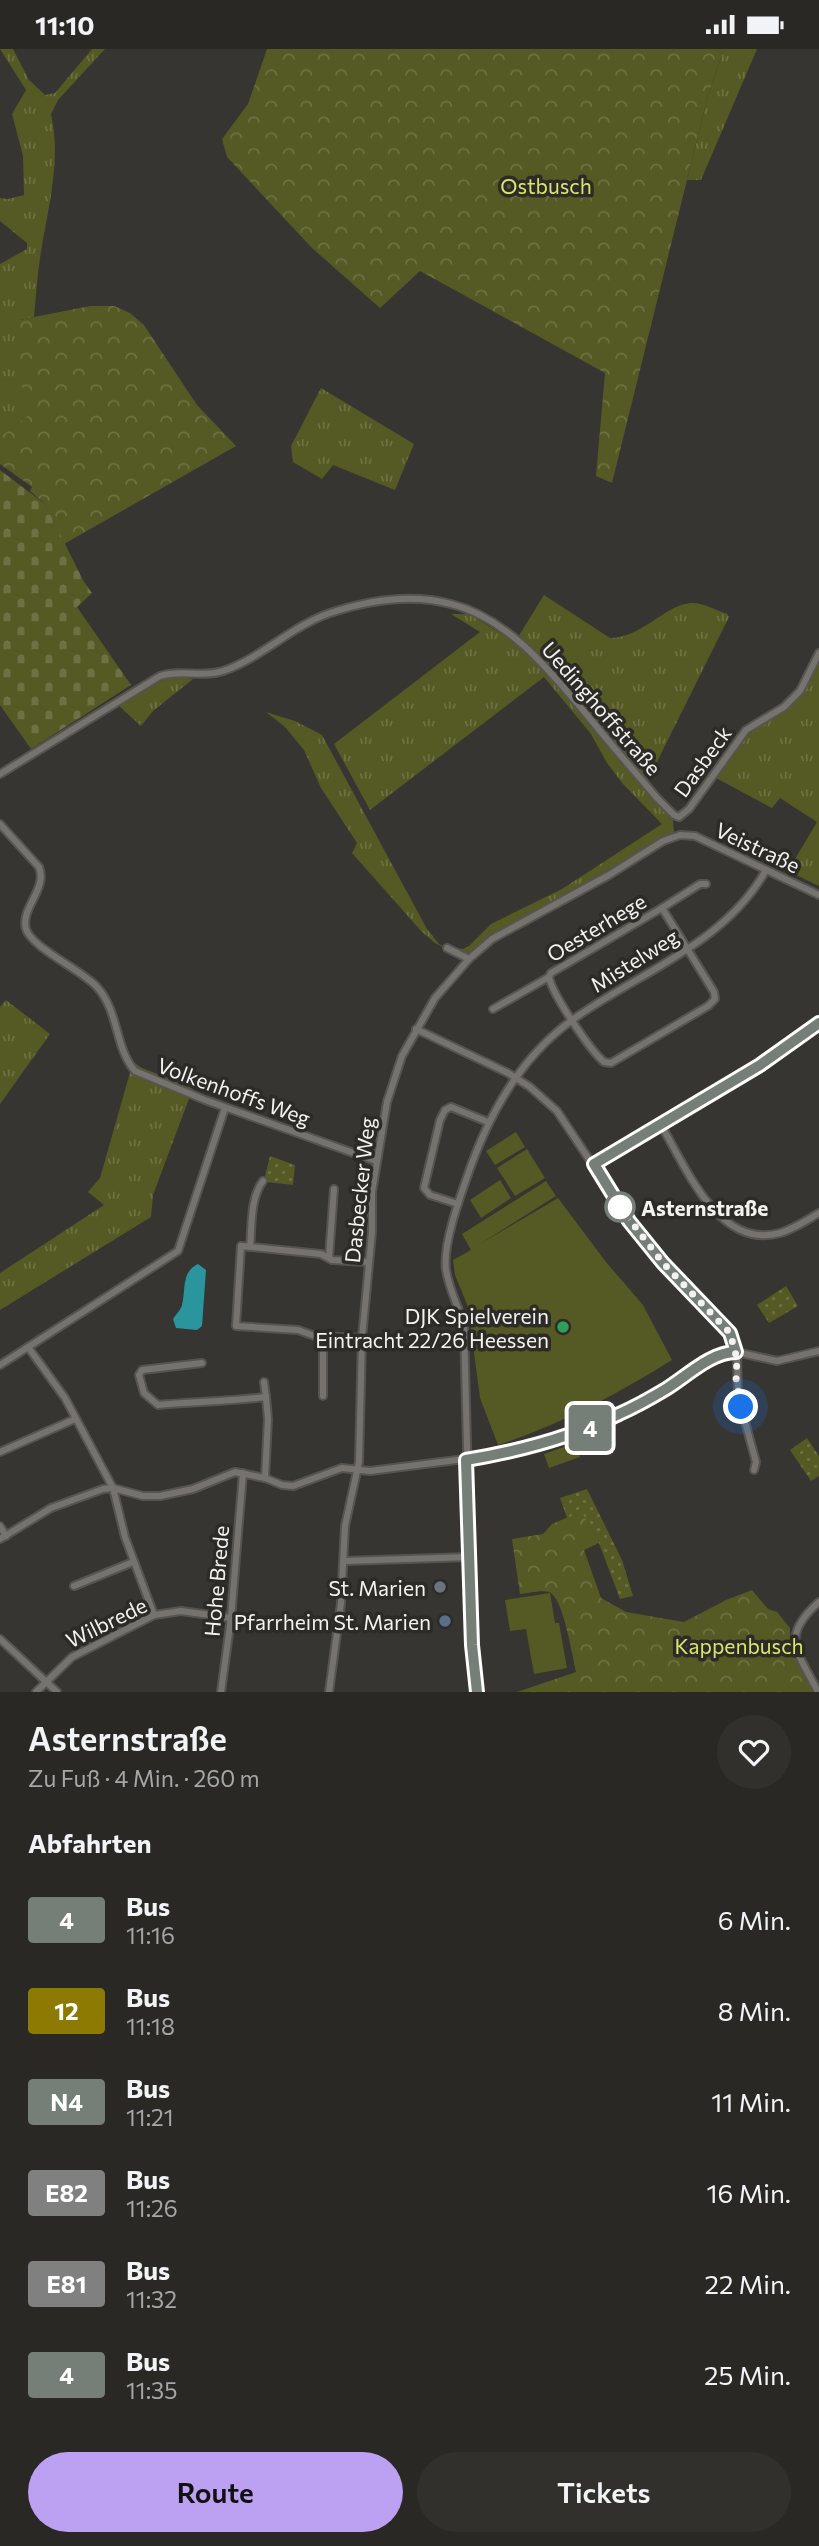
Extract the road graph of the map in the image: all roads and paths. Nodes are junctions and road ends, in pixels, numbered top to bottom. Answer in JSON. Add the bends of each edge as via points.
{"nodes":[{"id":1,"x":819,"y":653,"type":"edge"},
{"id":2,"x":0,"y":773,"type":"edge"},
{"id":3,"x":679,"y":817,"type":"junction"},
{"id":4,"x":0,"y":824,"type":"edge"},
{"id":5,"x":680,"y":835,"type":"junction"},
{"id":6,"x":766,"y":870,"type":"junction"},
{"id":7,"x":706,"y":884,"type":"dead end"},
{"id":8,"x":819,"y":895,"type":"edge"},
{"id":9,"x":662,"y":908,"type":"junction"},
{"id":10,"x":447,"y":948,"type":"dead end"},
{"id":11,"x":687,"y":948,"type":"junction"},
{"id":12,"x":469,"y":960,"type":"junction"},
{"id":13,"x":549,"y":977,"type":"junction"},
{"id":14,"x":493,"y":1009,"type":"dead end"},
{"id":15,"x":572,"y":1019,"type":"junction"},
{"id":16,"x":819,"y":1025,"type":"edge"},
{"id":17,"x":416,"y":1029,"type":"junction"},
{"id":18,"x":516,"y":1077,"type":"junction"},
{"id":19,"x":225,"y":1108,"type":"junction"},
{"id":20,"x":488,"y":1122,"type":"junction"},
{"id":21,"x":661,"y":1125,"type":"junction"},
{"id":22,"x":376,"y":1161,"type":"junction"},
{"id":23,"x":594,"y":1164,"type":"junction"},
{"id":24,"x":263,"y":1181,"type":"dead end"},
{"id":25,"x":334,"y":1189,"type":"dead end"},
{"id":26,"x":458,"y":1204,"type":"junction"},
{"id":27,"x":819,"y":1213,"type":"edge"},
{"id":28,"x":250,"y":1247,"type":"junction"},
{"id":29,"x":329,"y":1258,"type":"junction"},
{"id":30,"x":368,"y":1262,"type":"junction"},
{"id":31,"x":323,"y":1336,"type":"junction"},
{"id":32,"x":362,"y":1338,"type":"junction"},
{"id":33,"x":29,"y":1347,"type":"junction"},
{"id":34,"x":819,"y":1351,"type":"edge"},
{"id":35,"x":736,"y":1352,"type":"junction"},
{"id":36,"x":202,"y":1363,"type":"dead end"},
{"id":37,"x":0,"y":1365,"type":"edge"},
{"id":38,"x":264,"y":1382,"type":"dead end"},
{"id":39,"x":323,"y":1396,"type":"dead end"},
{"id":40,"x":266,"y":1397,"type":"junction"},
{"id":41,"x":75,"y":1419,"type":"junction"},
{"id":42,"x":0,"y":1452,"type":"edge"},
{"id":43,"x":466,"y":1460,"type":"junction"},
{"id":44,"x":358,"y":1469,"type":"junction"},
{"id":45,"x":754,"y":1470,"type":"dead end"},
{"id":46,"x":243,"y":1473,"type":"junction"},
{"id":47,"x":265,"y":1478,"type":"junction"},
{"id":48,"x":113,"y":1488,"type":"junction"},
{"id":49,"x":0,"y":1526,"type":"edge"},
{"id":50,"x":3,"y":1537,"type":"edge"},
{"id":51,"x":470,"y":1557,"type":"junction"},
{"id":52,"x":344,"y":1561,"type":"junction"},
{"id":53,"x":133,"y":1562,"type":"junction"},
{"id":54,"x":74,"y":1586,"type":"dead end"},
{"id":55,"x":819,"y":1602,"type":"edge"},
{"id":56,"x":154,"y":1615,"type":"junction"},
{"id":57,"x":231,"y":1618,"type":"junction"},
{"id":58,"x":0,"y":1639,"type":"edge"},
{"id":59,"x":45,"y":1682,"type":"junction"},
{"id":60,"x":36,"y":1692,"type":"edge"},
{"id":61,"x":57,"y":1692,"type":"edge"},
{"id":62,"x":221,"y":1692,"type":"edge"},
{"id":63,"x":329,"y":1692,"type":"edge"},
{"id":64,"x":477,"y":1692,"type":"edge"},
{"id":65,"x":818,"y":1692,"type":"edge"}],
"edges":[{"from":1,"to":3,"type":"street","name":"Dasbeck","via":[[800,691],[784,707],[746,730],[690,809]]},
{"from":2,"to":3,"type":"street","name":"Uedinghoffstraße","via":[[160,676],[223,671],[327,614],[398,598],[452,604],[514,639],[542,662],[657,798]]},
{"from":3,"to":5,"type":"street","name":"Dasbeck"},
{"from":4,"to":19,"type":"street","name":"Volkenhoffs Weg","via":[[41,873],[25,924],[27,932],[99,989],[131,1067],[151,1080]]},
{"from":5,"to":6,"type":"street","name":"Veistraße","via":[[695,836]]},
{"from":5,"to":12,"type":"street","name":"Dasbecker Weg","via":[[498,935]]},
{"from":6,"to":8,"type":"street","name":"Veistraße"},
{"from":6,"to":11,"type":"street","name":"Mistelweg","via":[[739,908]]},
{"from":7,"to":9,"type":"street","name":"Oesterhege"},
{"from":9,"to":11,"type":"street","name":"Oesterhege"},
{"from":9,"to":13,"type":"street","name":"Oesterhege"},
{"from":10,"to":12,"type":"street"},
{"from":11,"to":15,"type":"street","name":"Mistelweg"},
{"from":11,"to":15,"type":"street","name":"Oesterhege","via":[[714,992],[715,999],[708,1006],[611,1063],[601,1060]]},
{"from":12,"to":17,"type":"street","name":"Dasbecker Weg"},
{"from":13,"to":14,"type":"street","name":"Oesterhege"},
{"from":13,"to":15,"type":"street","name":"Oesterhege"},
{"from":15,"to":18,"type":"street","name":"Mistelweg"},
{"from":16,"to":21,"type":"street"},
{"from":17,"to":18,"type":"street"},
{"from":17,"to":22,"type":"street","name":"Dasbecker Weg","via":[[387,1102]]},
{"from":18,"to":20,"type":"street","name":"Mistelweg"},
{"from":18,"to":23,"type":"street","via":[[557,1111]]},
{"from":19,"to":22,"type":"street","name":"Volkenhoffs Weg"},
{"from":19,"to":33,"type":"street","via":[[178,1251]]},
{"from":20,"to":26,"type":"street","name":"Mistelweg"},
{"from":20,"to":26,"type":"street","via":[[451,1107],[440,1120],[424,1188],[430,1195]]},
{"from":21,"to":23,"type":"street"},
{"from":21,"to":27,"type":"street","via":[[707,1203],[729,1224],[770,1235]]},
{"from":22,"to":30,"type":"street","name":"Dasbecker Weg"},
{"from":23,"to":35,"type":"street","via":[[629,1221],[730,1333]]},
{"from":24,"to":28,"type":"street","via":[[254,1201]]},
{"from":25,"to":29,"type":"street"},
{"from":26,"to":43,"type":"street","name":"Mistelweg","via":[[445,1260],[464,1326]]},
{"from":28,"to":29,"type":"street"},
{"from":28,"to":31,"type":"street","via":[[241,1246],[236,1326]]},
{"from":29,"to":30,"type":"street"},
{"from":30,"to":32,"type":"street","name":"Dasbecker Weg"},
{"from":31,"to":32,"type":"street"},
{"from":31,"to":39,"type":"street"},
{"from":32,"to":44,"type":"street","name":"Dasbecker Weg"},
{"from":33,"to":37,"type":"street"},
{"from":33,"to":41,"type":"street"},
{"from":34,"to":35,"type":"street","via":[[777,1361]]},
{"from":35,"to":43,"type":"street","via":[[710,1360],[652,1398],[581,1431],[512,1453]]},
{"from":35,"to":45,"type":"street","via":[[738,1396],[756,1462]]},
{"from":36,"to":40,"type":"street","via":[[142,1370],[144,1393],[158,1405]]},
{"from":38,"to":40,"type":"street"},
{"from":40,"to":47,"type":"street"},
{"from":41,"to":42,"type":"street"},
{"from":41,"to":48,"type":"street"},
{"from":43,"to":44,"type":"street"},
{"from":43,"to":51,"type":"street","name":"Mistelweg"},
{"from":44,"to":47,"type":"street","via":[[335,1470],[293,1486]]},
{"from":44,"to":52,"type":"street","name":"Dasbecker Weg","via":[[345,1526]]},
{"from":46,"to":47,"type":"street"},
{"from":46,"to":48,"type":"street","via":[[160,1496]]},
{"from":46,"to":57,"type":"street","name":"Hohe Brede"},
{"from":48,"to":50,"type":"street","via":[[51,1508]]},
{"from":48,"to":53,"type":"street"},
{"from":49,"to":50,"type":"street"},
{"from":51,"to":52,"type":"street"},
{"from":51,"to":64,"type":"street","name":"Mistelweg"},
{"from":52,"to":63,"type":"street","name":"Dasbecker Weg"},
{"from":53,"to":54,"type":"street"},
{"from":53,"to":56,"type":"street"},
{"from":55,"to":65,"type":"street","via":[[799,1623],[794,1636]]},
{"from":56,"to":57,"type":"street","name":"Wilbrede","via":[[181,1611]]},
{"from":56,"to":59,"type":"street","name":"Wilbrede","via":[[72,1657]]},
{"from":57,"to":62,"type":"street","name":"Hohe Brede"},
{"from":58,"to":59,"type":"street"},
{"from":59,"to":60,"type":"street","name":"Wilbrede"},
{"from":59,"to":61,"type":"street"}]}
